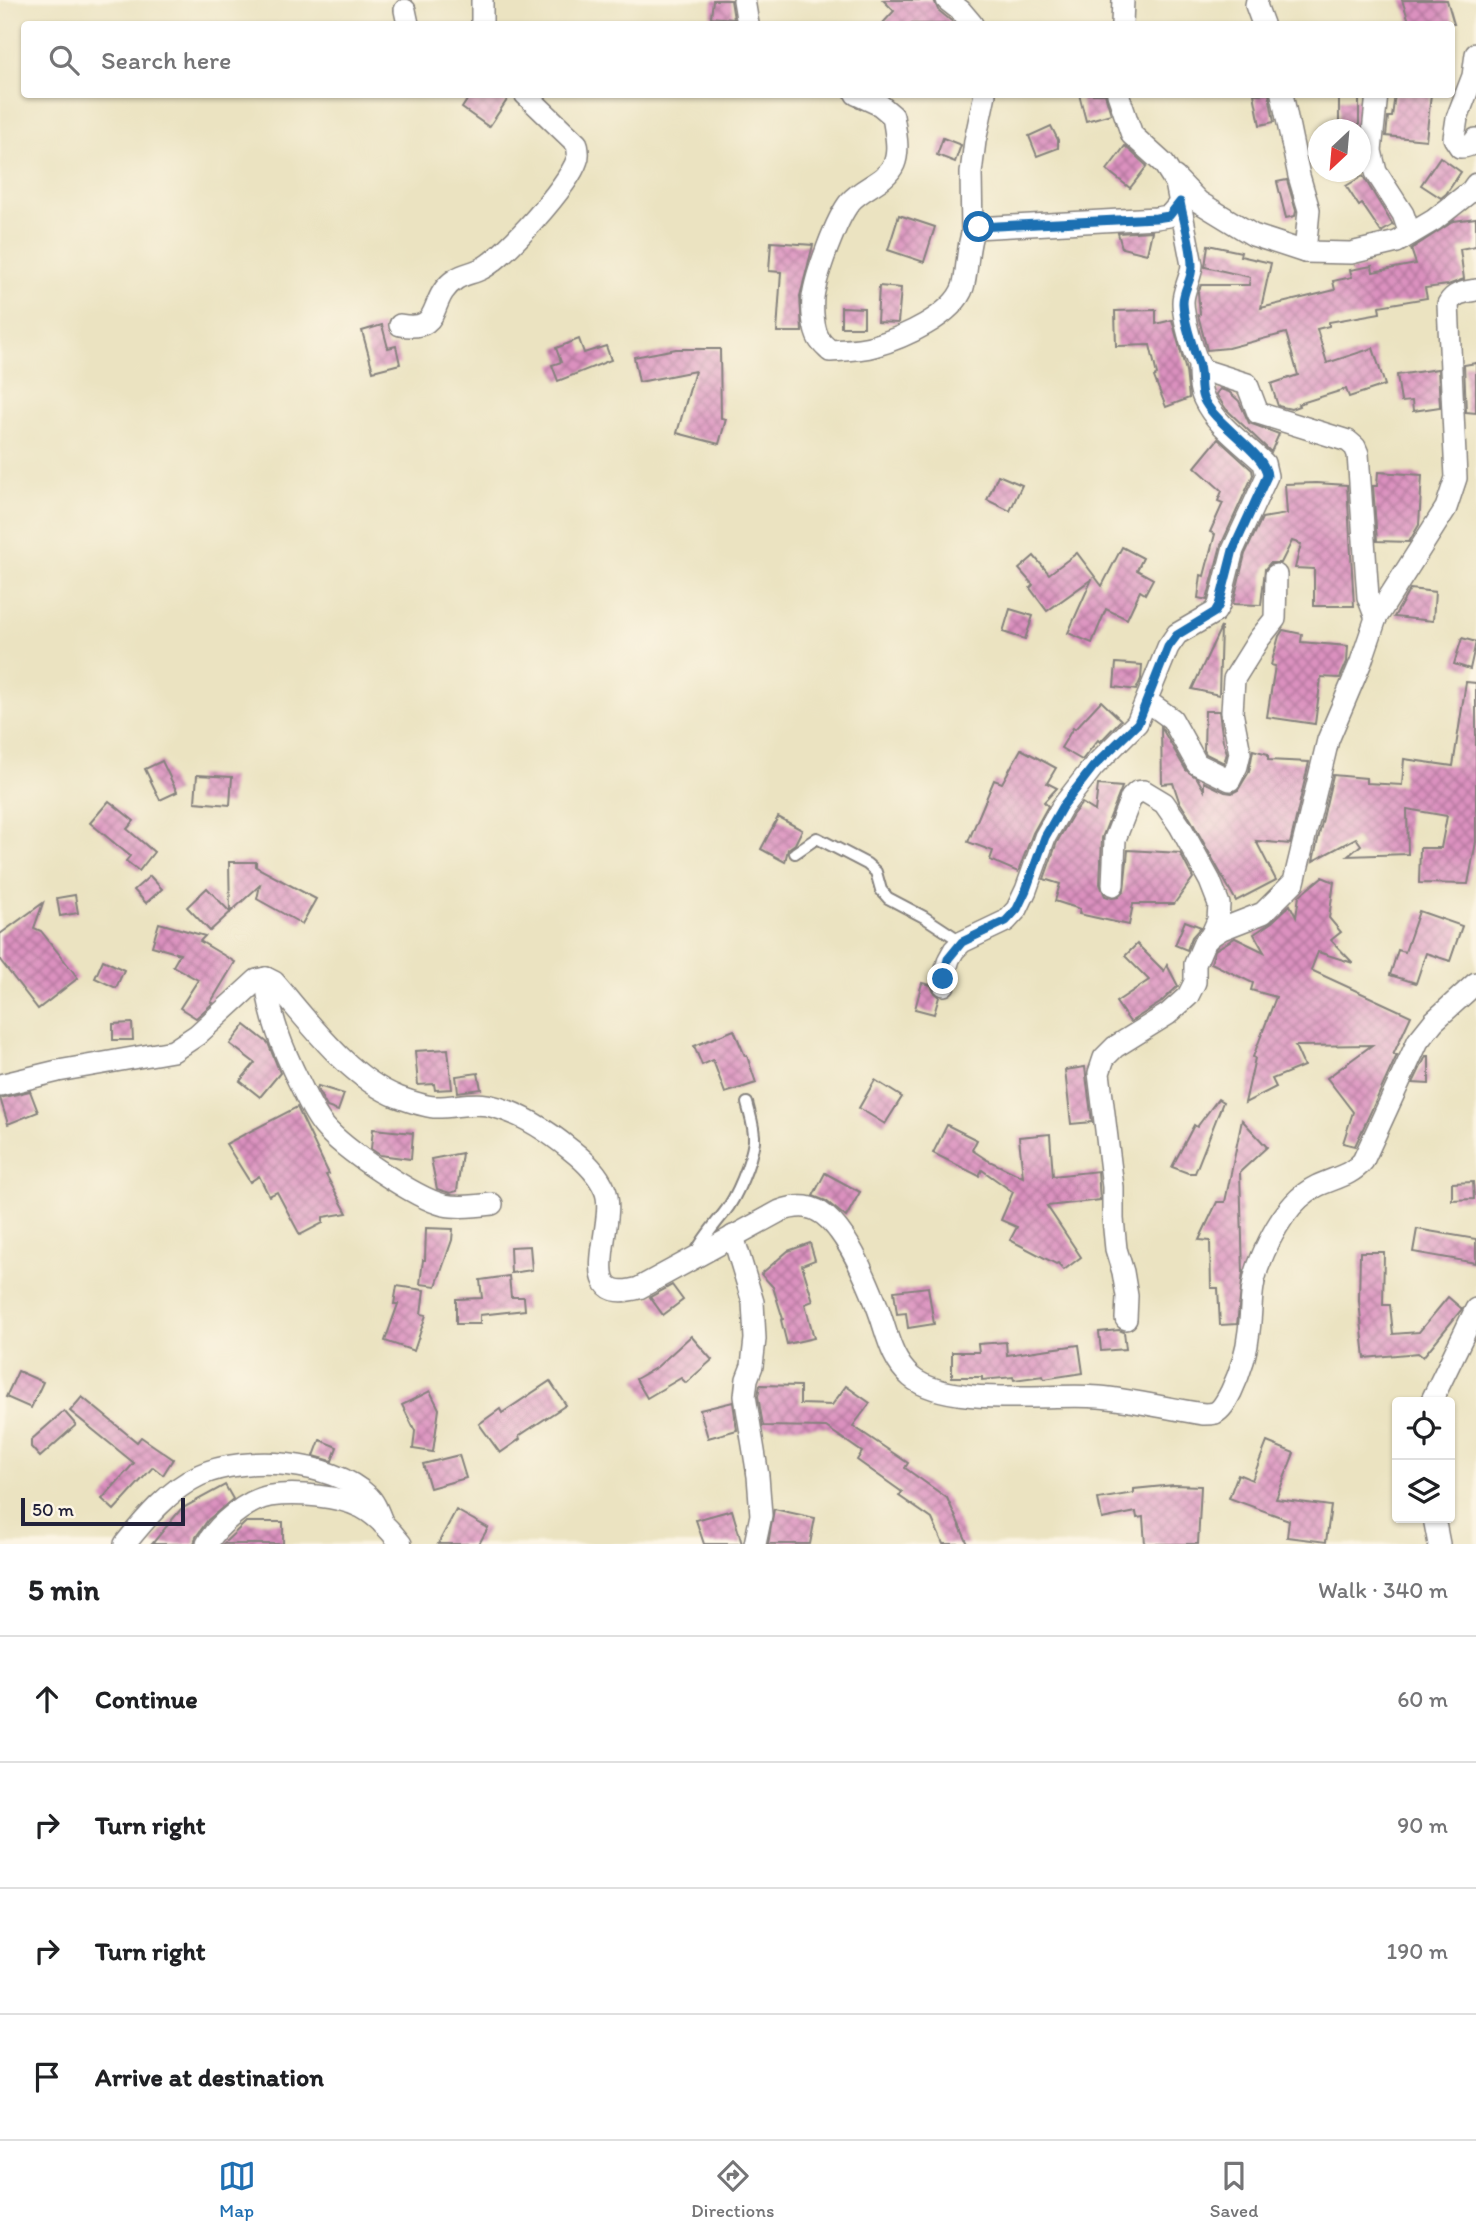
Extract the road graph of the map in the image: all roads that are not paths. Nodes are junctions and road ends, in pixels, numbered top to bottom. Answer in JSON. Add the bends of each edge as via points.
{"nodes":[{"id":1,"x":482,"y":0,"type":"edge"},
{"id":2,"x":744,"y":0,"type":"edge"},
{"id":3,"x":947,"y":0,"type":"edge"},
{"id":4,"x":1123,"y":0,"type":"edge"},
{"id":5,"x":1257,"y":0,"type":"edge"},
{"id":6,"x":482,"y":21,"type":"edge"},
{"id":7,"x":748,"y":21,"type":"edge"},
{"id":8,"x":970,"y":21,"type":"edge"},
{"id":9,"x":1122,"y":21,"type":"edge"},
{"id":10,"x":1262,"y":21,"type":"edge"},
{"id":11,"x":1476,"y":54,"type":"edge"},
{"id":12,"x":529,"y":98,"type":"edge"},
{"id":13,"x":865,"y":98,"type":"edge"},
{"id":14,"x":984,"y":98,"type":"edge"},
{"id":15,"x":1119,"y":98,"type":"edge"},
{"id":16,"x":1283,"y":98,"type":"edge"},
{"id":17,"x":1377,"y":98,"type":"edge"},
{"id":18,"x":1476,"y":139,"type":"edge"},
{"id":19,"x":1171,"y":173,"type":"junction"},
{"id":20,"x":1476,"y":184,"type":"edge"},
{"id":21,"x":1180,"y":202,"type":"junction"},
{"id":22,"x":972,"y":232,"type":"junction"},
{"id":23,"x":1410,"y":234,"type":"junction"},
{"id":24,"x":1305,"y":252,"type":"junction"},
{"id":25,"x":1476,"y":290,"type":"edge"},
{"id":26,"x":400,"y":325,"type":"dead end"},
{"id":27,"x":1199,"y":366,"type":"junction"},
{"id":28,"x":1276,"y":575,"type":"dead end"},
{"id":29,"x":1376,"y":618,"type":"junction"},
{"id":30,"x":1147,"y":701,"type":"junction"},
{"id":31,"x":795,"y":853,"type":"dead end"},
{"id":32,"x":1113,"y":885,"type":"dead end"},
{"id":33,"x":1211,"y":936,"type":"junction"},
{"id":34,"x":962,"y":942,"type":"junction"},
{"id":35,"x":266,"y":978,"type":"junction"},
{"id":36,"x":1476,"y":983,"type":"edge"},
{"id":37,"x":944,"y":985,"type":"dead end"},
{"id":38,"x":0,"y":1085,"type":"edge"},
{"id":39,"x":747,"y":1103,"type":"dead end"},
{"id":40,"x":492,"y":1204,"type":"dead end"},
{"id":41,"x":733,"y":1236,"type":"junction"},
{"id":42,"x":694,"y":1256,"type":"junction"},
{"id":43,"x":1476,"y":1309,"type":"edge"},
{"id":44,"x":1126,"y":1319,"type":"dead end"},
{"id":45,"x":1433,"y":1397,"type":"edge"},
{"id":46,"x":1435,"y":1523,"type":"edge"},
{"id":47,"x":383,"y":1524,"type":"junction"},
{"id":48,"x":125,"y":1544,"type":"edge"},
{"id":49,"x":207,"y":1544,"type":"edge"},
{"id":50,"x":401,"y":1544,"type":"edge"},
{"id":51,"x":755,"y":1544,"type":"edge"},
{"id":52,"x":1438,"y":1544,"type":"edge"}],
"edges":[{"from":1,"to":6,"type":"street"},
{"from":2,"to":7,"type":"street"},
{"from":3,"to":8,"type":"street"},
{"from":4,"to":9,"type":"street"},
{"from":5,"to":10,"type":"street"},
{"from":11,"to":18,"type":"street","via":[[1474,76],[1454,138],[1465,147]]},
{"from":12,"to":26,"type":"street","via":[[578,144],[572,172],[548,206],[502,253],[443,291],[428,322]]},
{"from":13,"to":22,"type":"street","via":[[893,116],[896,160],[890,173],[851,201],[837,224],[813,297],[819,340],[830,351],[865,348],[937,317],[955,303],[963,288]]},
{"from":14,"to":22,"type":"street","via":[[971,173]]},
{"from":15,"to":19,"type":"street","via":[[1132,135]]},
{"from":16,"to":24,"type":"street","via":[[1309,211]]},
{"from":17,"to":23,"type":"street","via":[[1371,151],[1377,172]]},
{"from":19,"to":21,"type":"street"},
{"from":19,"to":24,"type":"street","via":[[1199,202],[1253,234]]},
{"from":20,"to":23,"type":"street"},
{"from":21,"to":22,"type":"street","via":[[1169,216],[1156,218],[979,227]]},
{"from":21,"to":27,"type":"street","via":[[1192,265],[1183,302]]},
{"from":23,"to":24,"type":"street","via":[[1397,242],[1351,253]]},
{"from":25,"to":29,"type":"street","via":[[1457,294],[1448,304],[1456,478],[1452,493]]},
{"from":27,"to":29,"type":"street","via":[[1247,384],[1258,413],[1355,447],[1368,597]]},
{"from":27,"to":30,"type":"street","via":[[1204,399],[1216,418],[1264,463],[1267,476],[1233,550],[1219,605],[1177,635]]},
{"from":28,"to":30,"type":"street","via":[[1275,619],[1234,678],[1232,712],[1240,753],[1230,780],[1197,764],[1172,719]]},
{"from":29,"to":33,"type":"street","via":[[1328,740],[1294,882],[1264,913]]},
{"from":30,"to":34,"type":"street","via":[[1138,723],[1093,767],[1062,807],[1017,909],[999,925]]},
{"from":31,"to":34,"type":"lane","via":[[820,838],[873,870],[881,890],[894,903]]},
{"from":32,"to":33,"type":"street","via":[[1115,839],[1130,798],[1144,791],[1164,803],[1210,881],[1219,904]]},
{"from":33,"to":44,"type":"street","via":[[1199,953],[1188,996],[1115,1047],[1104,1058],[1099,1073],[1116,1249],[1127,1296]]},
{"from":34,"to":37,"type":"street","via":[[948,959]]},
{"from":35,"to":38,"type":"street","via":[[257,980],[173,1051]]},
{"from":35,"to":40,"type":"street","via":[[274,1024],[289,1061],[309,1102],[341,1143],[444,1205]]},
{"from":35,"to":42,"type":"street","via":[[361,1075],[396,1096],[432,1107],[486,1105],[521,1117],[589,1165],[606,1191],[608,1221],[601,1272],[612,1290],[639,1288]]},
{"from":36,"to":41,"type":"street","via":[[1418,1041],[1356,1170],[1302,1196],[1278,1226],[1252,1289],[1249,1330],[1237,1380],[1215,1413],[1100,1397],[988,1396],[924,1385],[902,1368],[856,1260],[829,1218],[807,1207],[792,1207]]},
{"from":39,"to":42,"type":"lane","via":[[754,1141],[746,1167],[730,1203]]},
{"from":41,"to":42,"type":"street"},
{"from":41,"to":51,"type":"street","via":[[753,1302],[755,1339],[745,1396],[761,1515]]},
{"from":43,"to":45,"type":"street"},
{"from":46,"to":52,"type":"street"},
{"from":47,"to":48,"type":"street","via":[[371,1498],[347,1479],[290,1465],[234,1465],[200,1475],[177,1489]]},
{"from":47,"to":49,"type":"street","via":[[362,1507],[334,1499],[269,1496],[238,1511]]},
{"from":47,"to":50,"type":"street"}]}
